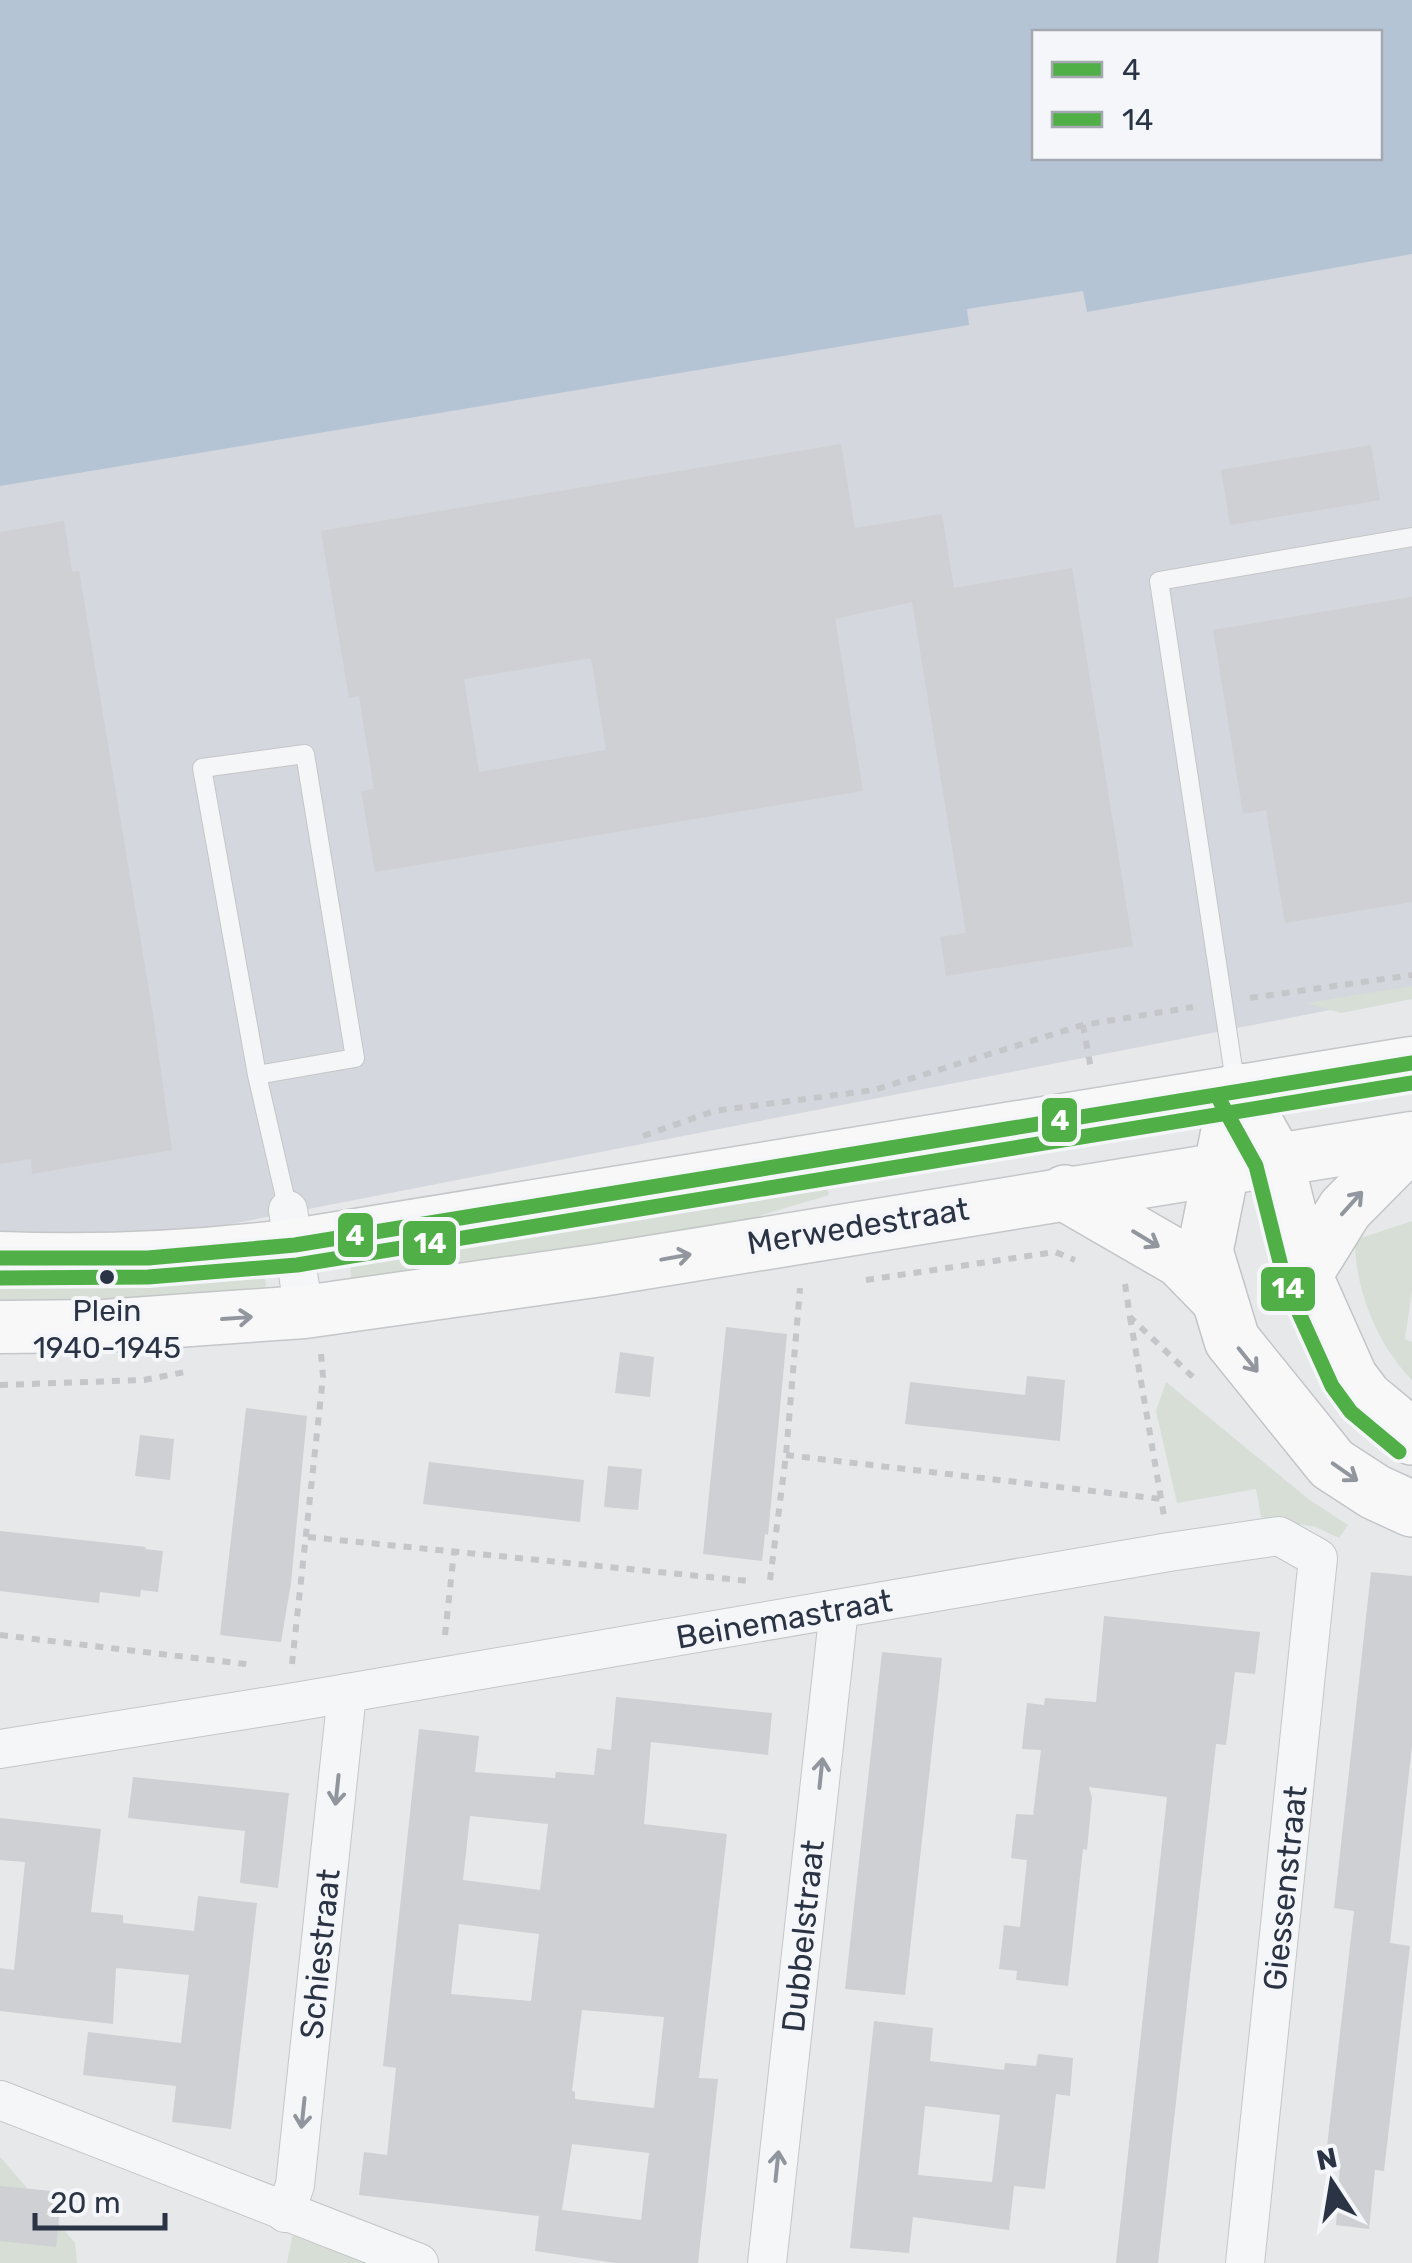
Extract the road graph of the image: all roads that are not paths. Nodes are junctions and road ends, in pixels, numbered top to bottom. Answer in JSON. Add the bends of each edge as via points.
{"nodes":[{"id":1,"x":1412,"y":538,"type":"edge"},
{"id":2,"x":1412,"y":1063,"type":"edge"},
{"id":3,"x":257,"y":1075,"type":"junction"},
{"id":4,"x":1237,"y":1091,"type":"junction"},
{"id":5,"x":1412,"y":1139,"type":"edge"},
{"id":6,"x":1275,"y":1159,"type":"junction"},
{"id":7,"x":1220,"y":1168,"type":"junction"},
{"id":8,"x":1066,"y":1193,"type":"junction"},
{"id":9,"x":292,"y":1227,"type":"junction"},
{"id":10,"x":0,"y":1258,"type":"edge"},
{"id":11,"x":1304,"y":1275,"type":"junction"},
{"id":12,"x":1216,"y":1297,"type":"junction"},
{"id":13,"x":0,"y":1327,"type":"edge"},
{"id":14,"x":319,"y":1335,"type":"junction"},
{"id":15,"x":1412,"y":1437,"type":"edge"},
{"id":16,"x":1412,"y":1509,"type":"edge"},
{"id":17,"x":1280,"y":1536,"type":"joint"},
{"id":18,"x":838,"y":1609,"type":"junction"},
{"id":19,"x":347,"y":1693,"type":"junction"},
{"id":20,"x":0,"y":1749,"type":"edge"},
{"id":21,"x":0,"y":2100,"type":"edge"},
{"id":22,"x":285,"y":2213,"type":"junction"},
{"id":23,"x":418,"y":2263,"type":"edge"},
{"id":24,"x":766,"y":2263,"type":"edge"},
{"id":25,"x":1245,"y":2263,"type":"edge"}],
"edges":[{"from":1,"to":4,"type":"lane","via":[[1158,581]]},
{"from":2,"to":4,"type":"main road"},
{"from":3,"to":3,"type":"lane","via":[[202,768],[305,754],[354,1058]]},
{"from":3,"to":9,"type":"lane"},
{"from":4,"to":6,"type":"main road"},
{"from":4,"to":7,"type":"main road"},
{"from":4,"to":9,"type":"main road"},
{"from":5,"to":6,"type":"main road","name":"Merwedestraat"},
{"from":11,"to":5,"type":"main road","one_way":true,"via":[[1345,1209]]},
{"from":6,"to":7,"type":"main road","name":"Merwedestraat"},
{"from":6,"to":11,"type":"main road"},
{"from":7,"to":8,"type":"main road","name":"Merwedestraat"},
{"from":7,"to":12,"type":"main road","via":[[1205,1250]]},
{"from":8,"to":12,"type":"main road","one_way":true,"via":[[1181,1260]]},
{"from":14,"to":8,"type":"main road","name":"Merwedestraat","one_way":true,"via":[[601,1270]]},
{"from":9,"to":10,"type":"main road","via":[[214,1254]]},
{"from":9,"to":14,"type":"street"},
{"from":11,"to":15,"type":"main road","via":[[1350,1378]]},
{"from":12,"to":16,"type":"main road","one_way":true,"via":[[1232,1340],[1332,1464]]},
{"from":13,"to":14,"type":"main road","name":"Merwedestraat","one_way":true},
{"from":17,"to":18,"type":"street","name":"Beinemastraat"},
{"from":17,"to":25,"type":"street","name":"Giessenstraat","via":[[1318,1558]]},
{"from":18,"to":19,"type":"street","name":"Beinemastraat"},
{"from":24,"to":18,"type":"street","name":"Dubbelstraat","one_way":true},
{"from":19,"to":20,"type":"street","name":"Beinemastraat","via":[[290,1686]]},
{"from":19,"to":22,"type":"street","name":"Schiestraat","one_way":true,"via":[[295,2185]]},
{"from":21,"to":22,"type":"street"},
{"from":22,"to":23,"type":"street"}]}
